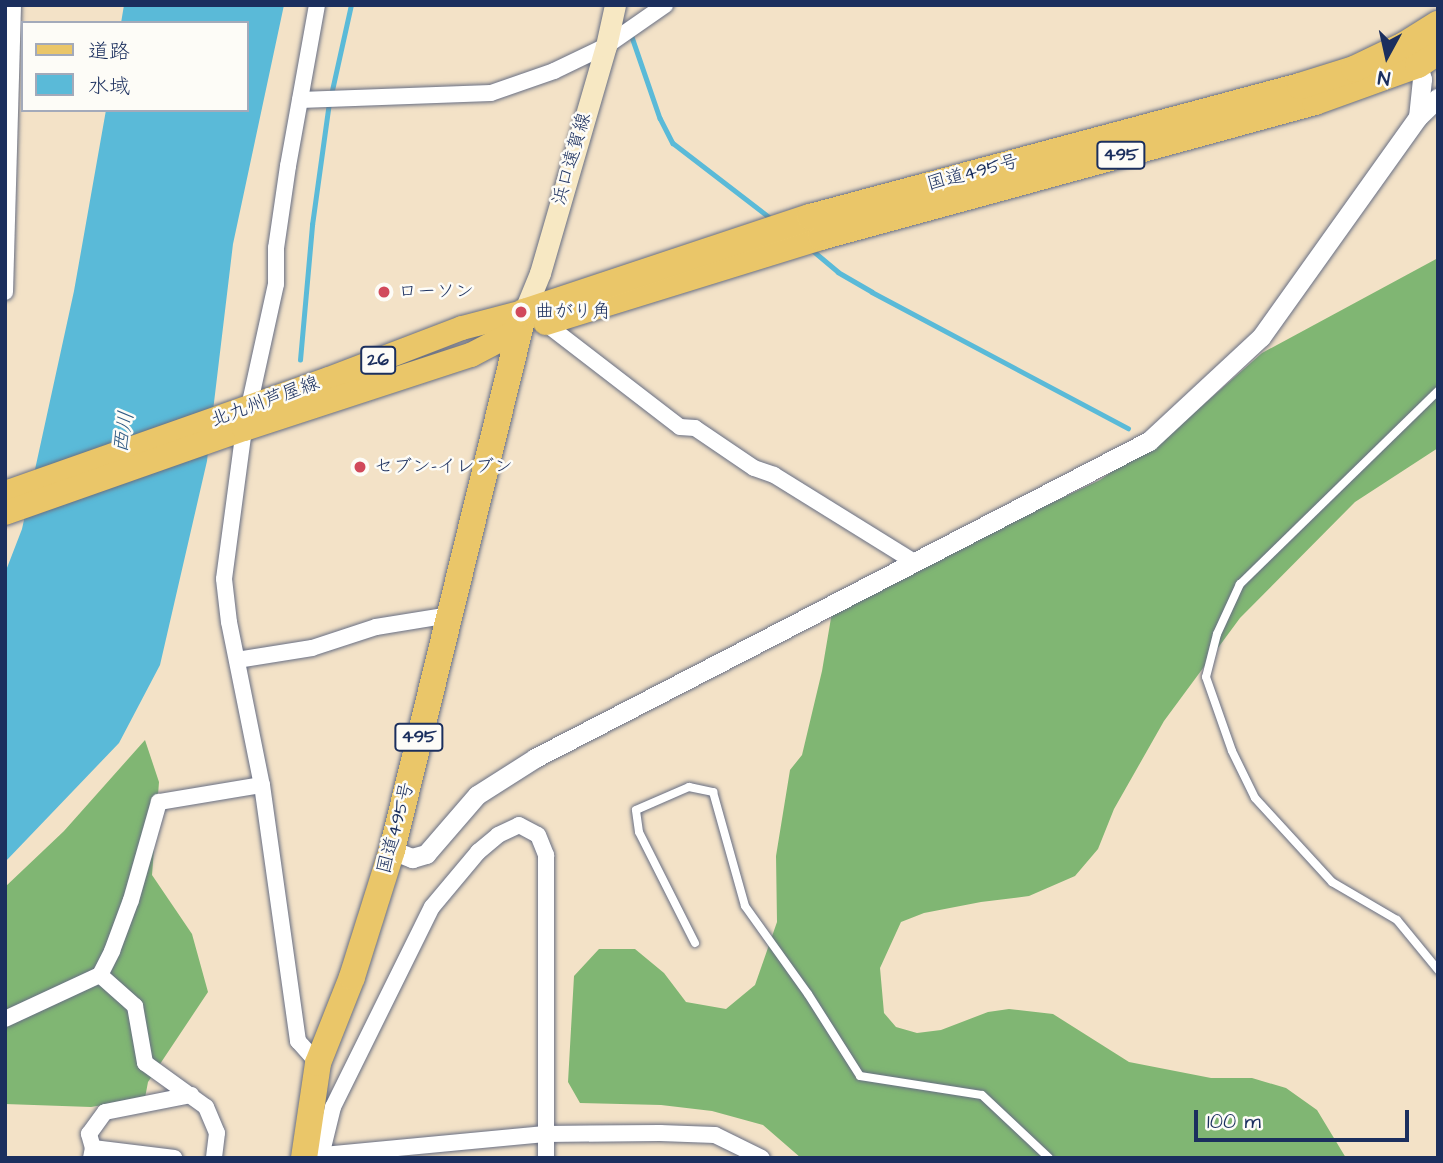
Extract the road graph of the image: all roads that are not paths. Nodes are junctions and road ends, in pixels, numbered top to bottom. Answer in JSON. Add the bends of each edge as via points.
{"nodes":[{"id":1,"x":13,"y":5,"type":"edge"},
{"id":2,"x":317,"y":5,"type":"edge"},
{"id":3,"x":615,"y":5,"type":"edge"},
{"id":4,"x":665,"y":5,"type":"edge"},
{"id":5,"x":1438,"y":24,"type":"edge"},
{"id":6,"x":606,"y":47,"type":"junction"},
{"id":7,"x":1428,"y":58,"type":"edge"},
{"id":8,"x":1438,"y":98,"type":"edge"},
{"id":9,"x":300,"y":100,"type":"junction"},
{"id":10,"x":1418,"y":117,"type":"junction"},
{"id":11,"x":815,"y":227,"type":"junction"},
{"id":12,"x":6,"y":283,"type":"edge"},
{"id":13,"x":529,"y":322,"type":"junction"},
{"id":14,"x":1438,"y":391,"type":"edge"},
{"id":15,"x":239,"y":421,"type":"junction"},
{"id":16,"x":5,"y":493,"type":"edge"},
{"id":17,"x":5,"y":513,"type":"edge"},
{"id":18,"x":916,"y":563,"type":"junction"},
{"id":19,"x":449,"y":615,"type":"junction"},
{"id":20,"x":237,"y":660,"type":"junction"},
{"id":21,"x":262,"y":785,"type":"junction"},
{"id":22,"x":392,"y":850,"type":"junction"},
{"id":23,"x":695,"y":943,"type":"dead end"},
{"id":24,"x":1438,"y":970,"type":"edge"},
{"id":25,"x":100,"y":975,"type":"junction"},
{"id":26,"x":5,"y":1019,"type":"edge"},
{"id":27,"x":318,"y":1063,"type":"junction"},
{"id":28,"x":191,"y":1095,"type":"junction"},
{"id":29,"x":545,"y":1134,"type":"junction"},
{"id":30,"x":92,"y":1153,"type":"edge"},
{"id":31,"x":305,"y":1157,"type":"edge"},
{"id":32,"x":174,"y":1158,"type":"edge"},
{"id":33,"x":214,"y":1158,"type":"edge"},
{"id":34,"x":546,"y":1158,"type":"edge"},
{"id":35,"x":762,"y":1158,"type":"edge"},
{"id":36,"x":1049,"y":1158,"type":"edge"}],
"edges":[{"from":1,"to":12,"type":"street"},
{"from":2,"to":9,"type":"street"},
{"from":3,"to":6,"type":"main road","name":"浜口遠賀線"},
{"from":4,"to":6,"type":"street"},
{"from":5,"to":11,"type":"highway","name":"国道495号","number":"495","via":[[1354,69]]},
{"from":6,"to":9,"type":"street","via":[[491,93]]},
{"from":6,"to":13,"type":"main road","name":"浜口遠賀線"},
{"from":7,"to":10,"type":"street"},
{"from":7,"to":11,"type":"highway","name":"国道495号","number":"495","via":[[1315,102]]},
{"from":8,"to":10,"type":"street"},
{"from":9,"to":15,"type":"street","via":[[276,248],[275,284]]},
{"from":10,"to":18,"type":"street","via":[[1261,337],[1149,441]]},
{"from":11,"to":13,"type":"highway","name":"国道495号","number":"495"},
{"from":13,"to":15,"type":"main road","name":"北九州芦屋線","number":"26","via":[[471,355]]},
{"from":13,"to":18,"type":"street","via":[[680,427],[695,428]]},
{"from":13,"to":19,"type":"highway","name":"国道495号","number":"495"},
{"from":14,"to":24,"type":"lane","via":[[1240,584],[1217,634],[1206,677],[1232,751],[1255,798],[1332,882],[1397,920]]},
{"from":15,"to":16,"type":"main road","name":"北九州芦屋線","number":"26"},
{"from":15,"to":17,"type":"main road","name":"北九州芦屋線","number":"26"},
{"from":15,"to":20,"type":"street","via":[[224,579]]},
{"from":18,"to":22,"type":"street","via":[[523,765],[477,795],[426,854],[412,858]]},
{"from":19,"to":20,"type":"street","via":[[376,627],[312,648]]},
{"from":19,"to":22,"type":"highway","name":"国道495号","number":"495"},
{"from":20,"to":21,"type":"street"},
{"from":21,"to":25,"type":"street","via":[[159,802],[131,900]]},
{"from":21,"to":27,"type":"street","via":[[298,1041]]},
{"from":22,"to":27,"type":"highway","name":"国道495号","number":"495","via":[[352,978]]},
{"from":23,"to":36,"type":"lane","via":[[639,832],[636,810],[688,787],[713,792],[745,906],[860,1076],[982,1095]]},
{"from":25,"to":26,"type":"street"},
{"from":25,"to":28,"type":"street","via":[[135,1006],[145,1063]]},
{"from":27,"to":31,"type":"highway","name":"国道495号","number":"495"},
{"from":28,"to":30,"type":"street","via":[[105,1112],[89,1134]]},
{"from":28,"to":33,"type":"street","via":[[206,1107],[217,1133]]},
{"from":29,"to":31,"type":"street"},
{"from":29,"to":31,"type":"street","via":[[546,855],[538,835],[519,825],[478,852],[432,907]]},
{"from":29,"to":34,"type":"street"},
{"from":29,"to":35,"type":"street","via":[[715,1135]]},
{"from":30,"to":32,"type":"street"}]}
